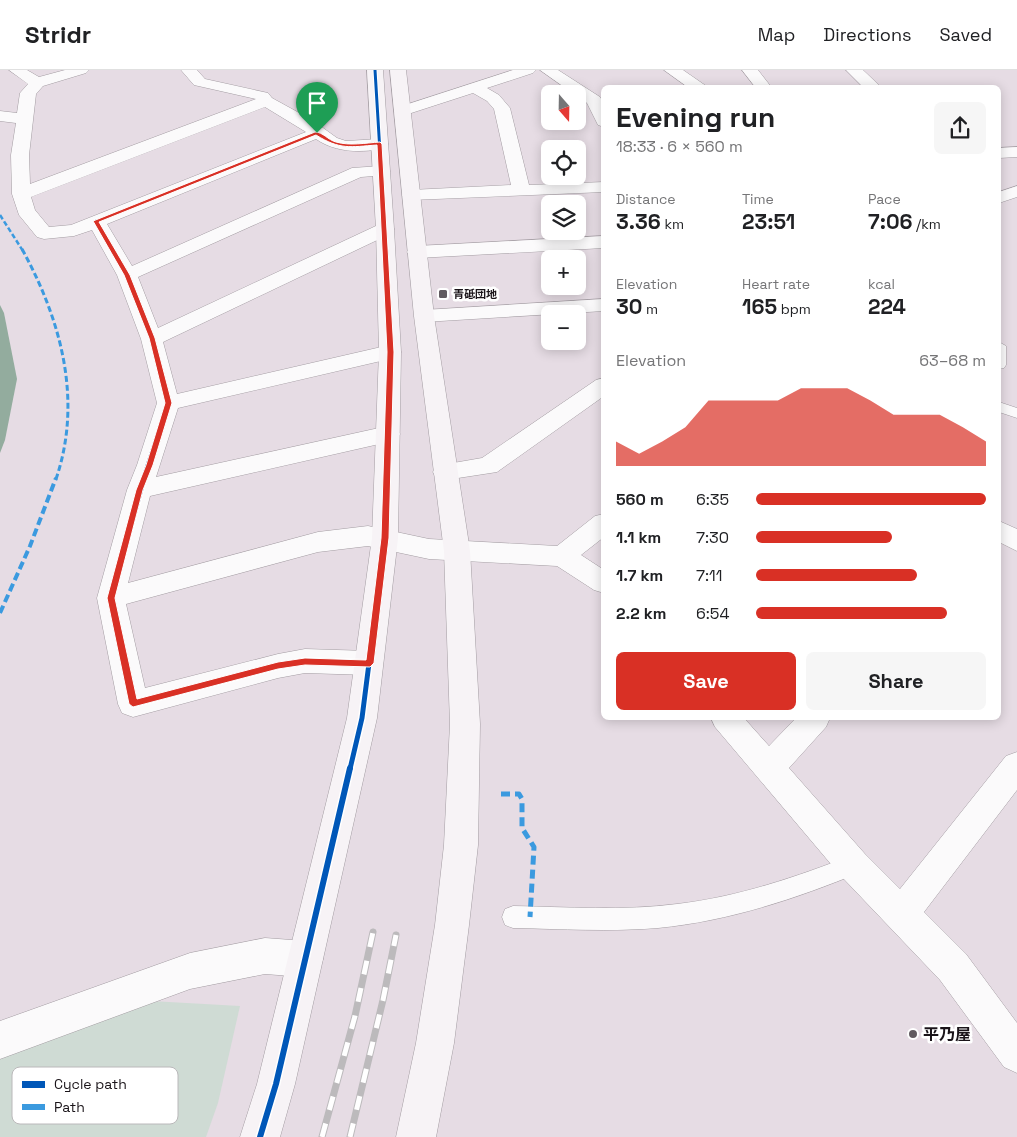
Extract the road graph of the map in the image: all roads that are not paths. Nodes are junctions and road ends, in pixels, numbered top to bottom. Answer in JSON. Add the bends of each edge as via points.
{"nodes":[{"id":1,"x":9,"y":70,"type":"edge"},
{"id":2,"x":17,"y":70,"type":"edge"},
{"id":3,"x":81,"y":70,"type":"edge"},
{"id":4,"x":189,"y":70,"type":"edge"},
{"id":5,"x":375,"y":70,"type":"edge"},
{"id":6,"x":398,"y":70,"type":"edge"},
{"id":7,"x":528,"y":70,"type":"edge"},
{"id":8,"x":548,"y":70,"type":"edge"},
{"id":9,"x":672,"y":70,"type":"edge"},
{"id":10,"x":750,"y":70,"type":"edge"},
{"id":11,"x":854,"y":70,"type":"edge"},
{"id":12,"x":0,"y":73,"type":"edge"},
{"id":13,"x":37,"y":83,"type":"junction"},
{"id":14,"x":696,"y":85,"type":"edge"},
{"id":15,"x":762,"y":85,"type":"edge"},
{"id":16,"x":871,"y":85,"type":"edge"},
{"id":17,"x":475,"y":88,"type":"junction"},
{"id":18,"x":599,"y":100,"type":"edge"},
{"id":19,"x":266,"y":101,"type":"junction"},
{"id":20,"x":402,"y":111,"type":"junction"},
{"id":21,"x":0,"y":116,"type":"edge"},
{"id":22,"x":26,"y":119,"type":"junction"},
{"id":23,"x":317,"y":133,"type":"junction"},
{"id":24,"x":380,"y":144,"type":"junction"},
{"id":25,"x":381,"y":171,"type":"junction"},
{"id":26,"x":601,"y":187,"type":"edge"},
{"id":27,"x":521,"y":191,"type":"junction"},
{"id":28,"x":1017,"y":191,"type":"edge"},
{"id":29,"x":21,"y":194,"type":"junction"},
{"id":30,"x":411,"y":195,"type":"junction"},
{"id":31,"x":1001,"y":197,"type":"edge"},
{"id":32,"x":96,"y":221,"type":"junction"},
{"id":33,"x":386,"y":229,"type":"junction"},
{"id":34,"x":601,"y":242,"type":"edge"},
{"id":35,"x":417,"y":252,"type":"junction"},
{"id":36,"x":127,"y":275,"type":"junction"},
{"id":37,"x":601,"y":305,"type":"edge"},
{"id":38,"x":424,"y":316,"type":"junction"},
{"id":39,"x":152,"y":338,"type":"junction"},
{"id":40,"x":390,"y":352,"type":"junction"},
{"id":41,"x":601,"y":387,"type":"edge"},
{"id":42,"x":168,"y":403,"type":"junction"},
{"id":43,"x":1001,"y":408,"type":"edge"},
{"id":44,"x":1017,"y":413,"type":"edge"},
{"id":45,"x":388,"y":434,"type":"junction"},
{"id":46,"x":445,"y":472,"type":"junction"},
{"id":47,"x":139,"y":490,"type":"junction"},
{"id":48,"x":601,"y":525,"type":"edge"},
{"id":49,"x":1001,"y":531,"type":"edge"},
{"id":50,"x":385,"y":538,"type":"junction"},
{"id":51,"x":1017,"y":541,"type":"edge"},
{"id":52,"x":457,"y":551,"type":"junction"},
{"id":53,"x":562,"y":556,"type":"junction"},
{"id":54,"x":601,"y":581,"type":"edge"},
{"id":55,"x":111,"y":598,"type":"junction"},
{"id":56,"x":370,"y":663,"type":"junction"},
{"id":57,"x":728,"y":720,"type":"edge"},
{"id":58,"x":813,"y":720,"type":"edge"},
{"id":59,"x":770,"y":766,"type":"junction"},
{"id":60,"x":1017,"y":766,"type":"edge"},
{"id":61,"x":852,"y":865,"type":"junction"},
{"id":62,"x":901,"y":914,"type":"junction"},
{"id":63,"x":513,"y":917,"type":"dead end"},
{"id":64,"x":304,"y":959,"type":"junction"},
{"id":65,"x":0,"y":1040,"type":"edge"},
{"id":66,"x":1017,"y":1054,"type":"edge"},
{"id":67,"x":260,"y":1137,"type":"edge"},
{"id":68,"x":416,"y":1137,"type":"edge"}],
"edges":[{"from":1,"to":12,"type":"street"},
{"from":2,"to":13,"type":"street"},
{"from":3,"to":13,"type":"street"},
{"from":4,"to":19,"type":"street","via":[[200,82],[262,96]]},
{"from":5,"to":24,"type":"street"},
{"from":6,"to":20,"type":"street"},
{"from":7,"to":17,"type":"street"},
{"from":8,"to":18,"type":"street"},
{"from":9,"to":14,"type":"street"},
{"from":10,"to":15,"type":"street"},
{"from":11,"to":16,"type":"street"},
{"from":13,"to":22,"type":"street","via":[[28,93]]},
{"from":17,"to":20,"type":"street"},
{"from":17,"to":27,"type":"street","via":[[493,98],[502,108]]},
{"from":19,"to":23,"type":"street"},
{"from":19,"to":29,"type":"street"},
{"from":20,"to":30,"type":"street"},
{"from":21,"to":22,"type":"street"},
{"from":22,"to":29,"type":"street","via":[[20,155]]},
{"from":23,"to":24,"type":"street","via":[[345,146]]},
{"from":23,"to":32,"type":"street"},
{"from":24,"to":25,"type":"street"},
{"from":25,"to":33,"type":"street"},
{"from":25,"to":36,"type":"street","via":[[358,172]]},
{"from":26,"to":27,"type":"street"},
{"from":27,"to":30,"type":"street"},
{"from":28,"to":31,"type":"street"},
{"from":29,"to":32,"type":"street","via":[[26,211],[44,233],[74,230]]},
{"from":30,"to":35,"type":"street"},
{"from":32,"to":36,"type":"street"},
{"from":33,"to":39,"type":"street"},
{"from":33,"to":40,"type":"street"},
{"from":34,"to":35,"type":"street"},
{"from":35,"to":38,"type":"street"},
{"from":36,"to":39,"type":"street"},
{"from":37,"to":38,"type":"street"},
{"from":38,"to":46,"type":"street"},
{"from":39,"to":42,"type":"street"},
{"from":40,"to":42,"type":"street"},
{"from":40,"to":45,"type":"street"},
{"from":41,"to":46,"type":"street","via":[[488,466]]},
{"from":42,"to":47,"type":"street","via":[[150,465]]},
{"from":43,"to":44,"type":"lane"},
{"from":45,"to":47,"type":"street"},
{"from":45,"to":50,"type":"street"},
{"from":46,"to":52,"type":"street"},
{"from":47,"to":55,"type":"street"},
{"from":48,"to":53,"type":"street"},
{"from":49,"to":51,"type":"street"},
{"from":50,"to":52,"type":"street","via":[[430,549]]},
{"from":50,"to":55,"type":"street","via":[[352,537],[318,542]]},
{"from":50,"to":56,"type":"street"},
{"from":52,"to":53,"type":"street"},
{"from":52,"to":68,"type":"street","via":[[465,724],[462,845],[435,1043]]},
{"from":53,"to":54,"type":"street"},
{"from":55,"to":56,"type":"street","via":[[133,704],[305,661]]},
{"from":56,"to":64,"type":"street","via":[[362,718]]},
{"from":57,"to":59,"type":"street"},
{"from":58,"to":59,"type":"street"},
{"from":59,"to":61,"type":"street"},
{"from":60,"to":62,"type":"street"},
{"from":61,"to":62,"type":"street"},
{"from":61,"to":63,"type":"lane","via":[[803,886],[734,905],[676,915],[614,919]]},
{"from":62,"to":66,"type":"street","via":[[953,967]]},
{"from":64,"to":65,"type":"street","via":[[264,956],[190,971]]},
{"from":64,"to":67,"type":"street","via":[[276,1084]]}]}
